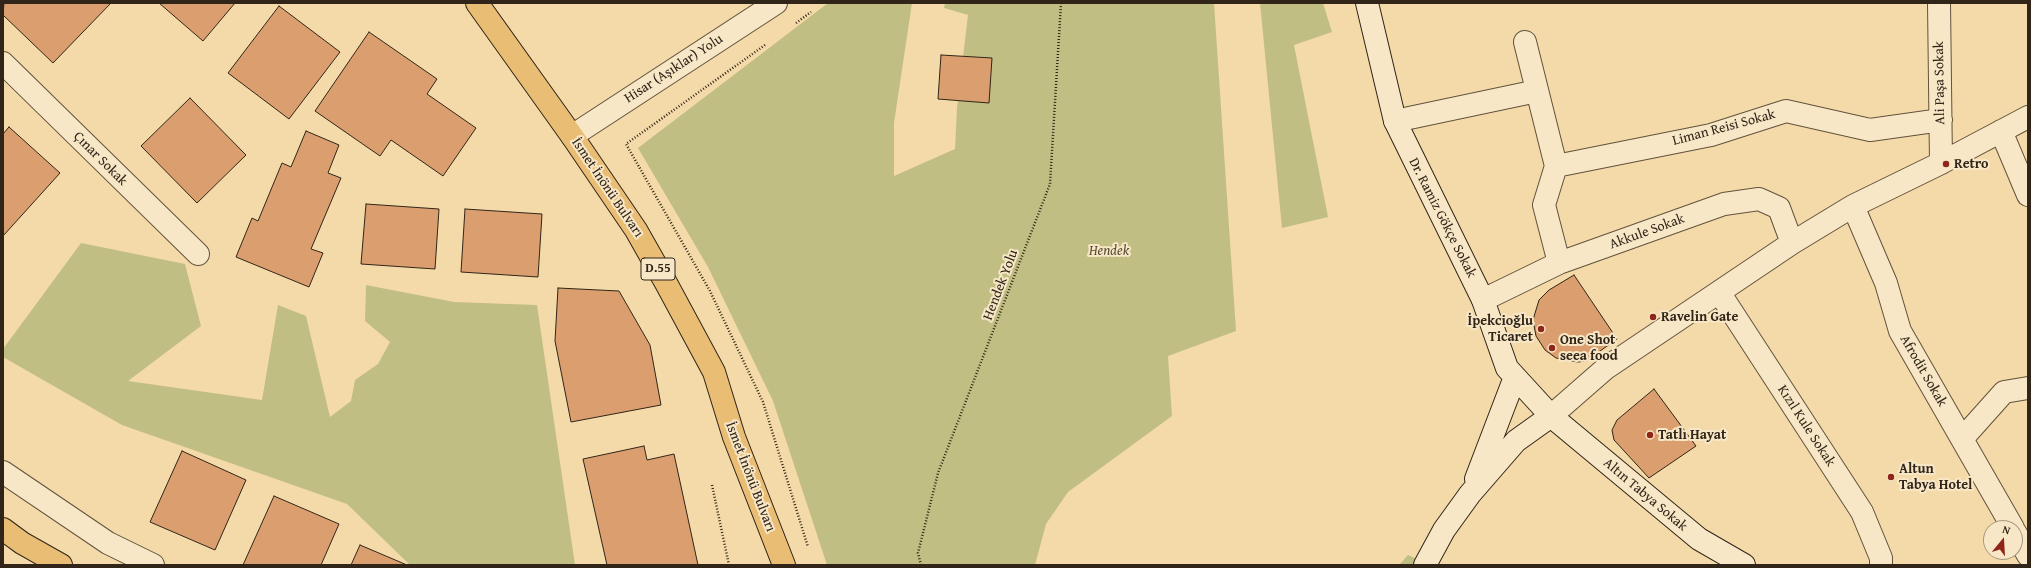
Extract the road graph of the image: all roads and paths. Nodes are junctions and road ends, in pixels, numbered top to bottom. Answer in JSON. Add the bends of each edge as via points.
{"nodes":[{"id":1,"x":476,"y":3,"type":"edge"},
{"id":2,"x":776,"y":3,"type":"edge"},
{"id":3,"x":1061,"y":3,"type":"edge"},
{"id":4,"x":1367,"y":3,"type":"edge"},
{"id":5,"x":1939,"y":3,"type":"edge"},
{"id":6,"x":811,"y":12,"type":"dead end"},
{"id":7,"x":792,"y":26,"type":"dead end"},
{"id":8,"x":1525,"y":42,"type":"dead end"},
{"id":9,"x":766,"y":44,"type":"dead end"},
{"id":10,"x":3,"y":63,"type":"edge"},
{"id":11,"x":1537,"y":91,"type":"junction"},
{"id":12,"x":2028,"y":117,"type":"edge"},
{"id":13,"x":1940,"y":120,"type":"junction"},
{"id":14,"x":1395,"y":122,"type":"junction"},
{"id":15,"x":2002,"y":131,"type":"junction"},
{"id":16,"x":572,"y":136,"type":"junction"},
{"id":17,"x":1941,"y":163,"type":"junction"},
{"id":18,"x":1556,"y":166,"type":"junction"},
{"id":19,"x":2028,"y":195,"type":"edge"},
{"id":20,"x":1853,"y":206,"type":"junction"},
{"id":21,"x":1792,"y":243,"type":"junction"},
{"id":22,"x":198,"y":254,"type":"dead end"},
{"id":23,"x":1559,"y":263,"type":"junction"},
{"id":24,"x":1718,"y":292,"type":"junction"},
{"id":25,"x":1483,"y":300,"type":"junction"},
{"id":26,"x":1515,"y":377,"type":"junction"},
{"id":27,"x":2028,"y":388,"type":"edge"},
{"id":28,"x":1551,"y":416,"type":"junction"},
{"id":29,"x":1962,"y":439,"type":"junction"},
{"id":30,"x":3,"y":472,"type":"edge"},
{"id":31,"x":712,"y":485,"type":"dead end"},
{"id":32,"x":1470,"y":494,"type":"junction"},
{"id":33,"x":2008,"y":520,"type":"edge"},
{"id":34,"x":3,"y":529,"type":"edge"},
{"id":35,"x":2023,"y":546,"type":"edge"},
{"id":36,"x":809,"y":550,"type":"dead end"},
{"id":37,"x":2028,"y":555,"type":"edge"},
{"id":38,"x":61,"y":565,"type":"edge"},
{"id":39,"x":153,"y":565,"type":"edge"},
{"id":40,"x":729,"y":565,"type":"edge"},
{"id":41,"x":784,"y":565,"type":"edge"},
{"id":42,"x":922,"y":565,"type":"edge"},
{"id":43,"x":1425,"y":565,"type":"edge"},
{"id":44,"x":1744,"y":565,"type":"edge"},
{"id":45,"x":1881,"y":565,"type":"edge"}],
"edges":[{"from":1,"to":16,"type":"main road","name":"İsmet İnönü Bulvarı","number":"D.55"},
{"from":2,"to":16,"type":"street","name":"Hisar (Aşıklar) Yolu"},
{"from":3,"to":42,"type":"path","name":"Hendek Yolu","via":[[1050,184],[938,473],[918,553]]},
{"from":4,"to":14,"type":"street","name":"Dr. Ramiz Gökçe Sokak"},
{"from":5,"to":13,"type":"street","name":"Ali Paşa Sokak"},
{"from":6,"to":7,"type":"path"},
{"from":8,"to":11,"type":"street"},
{"from":9,"to":36,"type":"path","via":[[626,144],[710,291],[763,402]]},
{"from":10,"to":22,"type":"street","name":"Çınar Sokak"},
{"from":11,"to":14,"type":"street"},
{"from":11,"to":18,"type":"street"},
{"from":12,"to":15,"type":"street"},
{"from":13,"to":17,"type":"street","name":"Ali Paşa Sokak"},
{"from":13,"to":18,"type":"street","name":"Liman Reisi Sokak","via":[[1870,130],[1786,111],[1711,135]]},
{"from":14,"to":25,"type":"street","name":"Dr. Ramiz Gökçe Sokak"},
{"from":15,"to":17,"type":"street"},
{"from":15,"to":19,"type":"street"},
{"from":16,"to":41,"type":"main road","name":"İsmet İnönü Bulvarı","number":"D.55","via":[[636,230],[714,372],[734,437]]},
{"from":17,"to":20,"type":"street"},
{"from":18,"to":23,"type":"street","via":[[1544,205]]},
{"from":20,"to":21,"type":"street"},
{"from":20,"to":29,"type":"street","name":"Afrodit Sokak","via":[[1886,283],[1900,331]]},
{"from":21,"to":23,"type":"street","name":"Akkule Sokak","via":[[1779,208],[1759,199],[1724,204]]},
{"from":21,"to":24,"type":"street"},
{"from":23,"to":25,"type":"street","name":"Akkule Sokak"},
{"from":24,"to":28,"type":"street","via":[[1606,368]]},
{"from":24,"to":45,"type":"street","name":"Kızıl Kule Sokak","via":[[1862,512],[1881,558]]},
{"from":25,"to":26,"type":"street","name":"Dr. Ramiz Gökçe Sokak","via":[[1507,368]]},
{"from":26,"to":28,"type":"street","name":"Dr. Ramiz Gökçe Sokak"},
{"from":26,"to":32,"type":"street"},
{"from":27,"to":29,"type":"street","via":[[2004,392]]},
{"from":28,"to":32,"type":"street","via":[[1516,441]]},
{"from":28,"to":44,"type":"street","name":"Altın Tabya Sokak","via":[[1699,539]]},
{"from":29,"to":33,"type":"street","name":"Afrodit Sokak"},
{"from":30,"to":39,"type":"street","via":[[108,543]]},
{"from":31,"to":40,"type":"path"},
{"from":32,"to":43,"type":"street","via":[[1444,530]]},
{"from":34,"to":38,"type":"main road"},
{"from":35,"to":37,"type":"street"}]}
